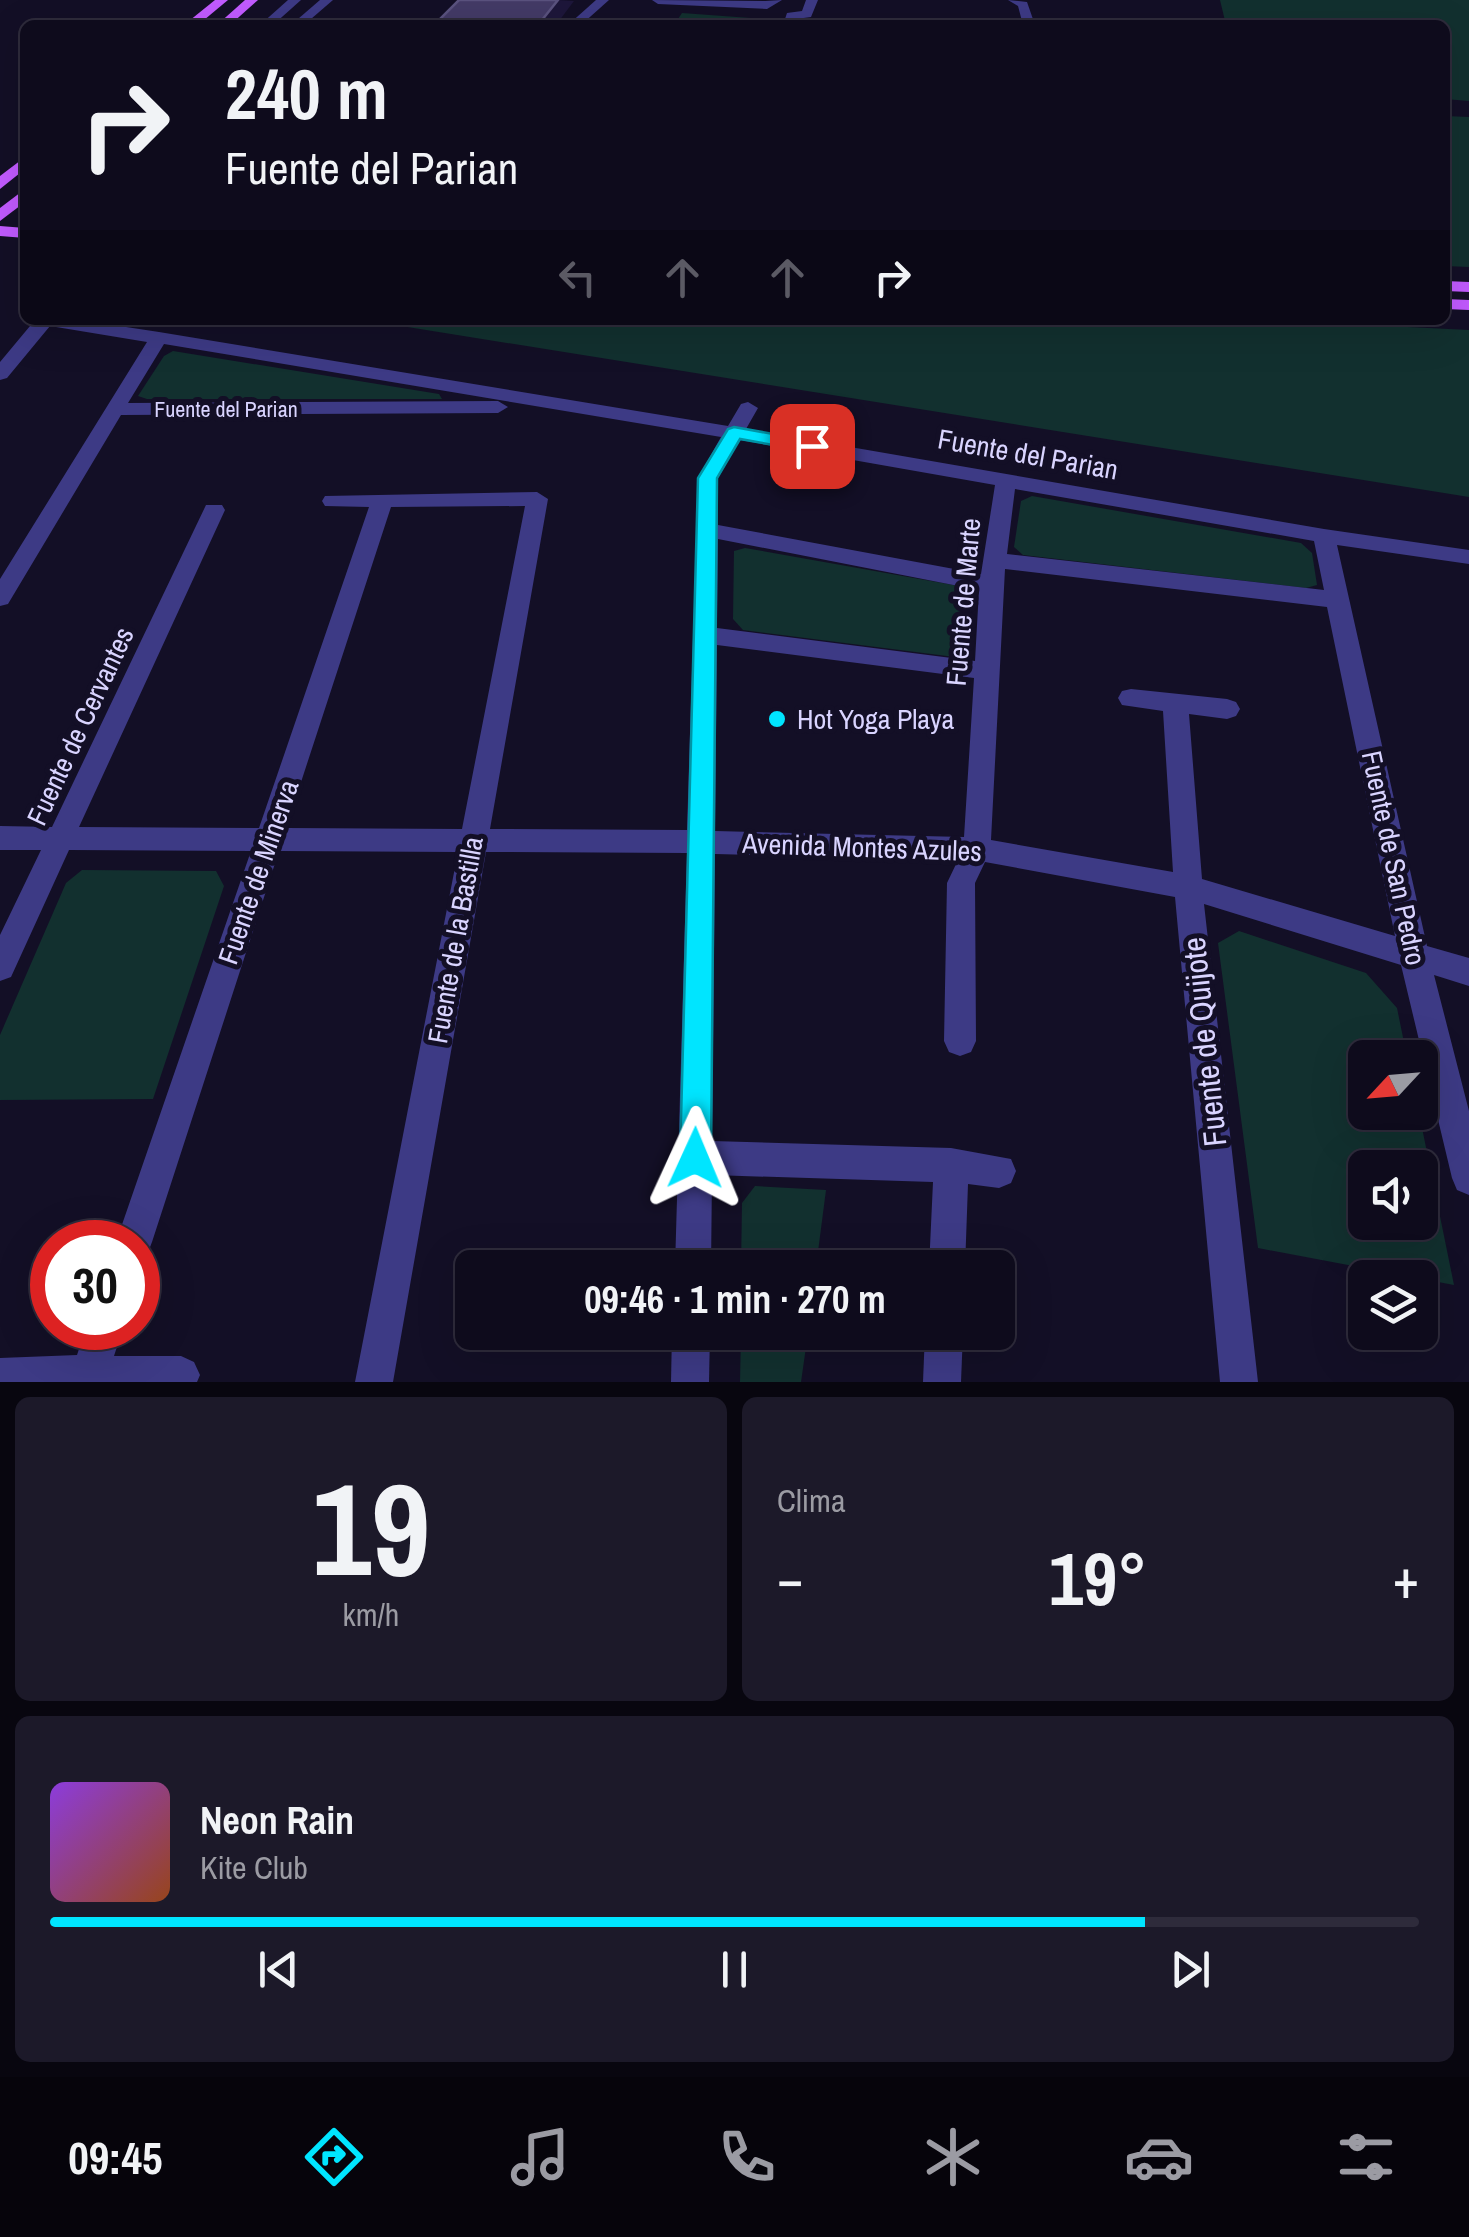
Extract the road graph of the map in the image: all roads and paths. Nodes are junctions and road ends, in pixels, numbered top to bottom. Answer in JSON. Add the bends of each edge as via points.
{"nodes":[{"id":1,"x":222,"y":0,"type":"edge"},
{"id":2,"x":252,"y":0,"type":"edge"},
{"id":3,"x":295,"y":0,"type":"edge"},
{"id":4,"x":326,"y":0,"type":"edge"},
{"id":5,"x":604,"y":0,"type":"edge"},
{"id":6,"x":776,"y":0,"type":"edge"},
{"id":7,"x":812,"y":0,"type":"edge"},
{"id":8,"x":1014,"y":0,"type":"edge"},
{"id":9,"x":663,"y":3,"type":"edge"},
{"id":10,"x":196,"y":20,"type":"edge"},
{"id":11,"x":228,"y":20,"type":"edge"},
{"id":12,"x":272,"y":20,"type":"edge"},
{"id":13,"x":304,"y":20,"type":"edge"},
{"id":14,"x":580,"y":20,"type":"edge"},
{"id":15,"x":790,"y":20,"type":"edge"},
{"id":16,"x":1028,"y":20,"type":"edge"},
{"id":17,"x":20,"y":166,"type":"edge"},
{"id":18,"x":0,"y":184,"type":"edge"},
{"id":19,"x":20,"y":199,"type":"edge"},
{"id":20,"x":1,"y":218,"type":"edge"},
{"id":21,"x":42,"y":325,"type":"edge"},
{"id":22,"x":81,"y":325,"type":"edge"},
{"id":23,"x":159,"y":336,"type":"junction"},
{"id":24,"x":0,"y":374,"type":"edge"},
{"id":25,"x":578,"y":406,"type":"junction"},
{"id":26,"x":114,"y":409,"type":"junction"},
{"id":27,"x":741,"y":420,"type":"junction"},
{"id":28,"x":1006,"y":480,"type":"junction"},
{"id":29,"x":382,"y":501,"type":"junction"},
{"id":30,"x":333,"y":502,"type":"dead end"},
{"id":31,"x":214,"y":510,"type":"dead end"},
{"id":32,"x":707,"y":530,"type":"junction"},
{"id":33,"x":1324,"y":536,"type":"junction"},
{"id":34,"x":1469,"y":557,"type":"edge"},
{"id":35,"x":992,"y":572,"type":"junction"},
{"id":36,"x":0,"y":598,"type":"edge"},
{"id":37,"x":1338,"y":600,"type":"junction"},
{"id":38,"x":705,"y":635,"type":"junction"},
{"id":39,"x":986,"y":672,"type":"junction"},
{"id":40,"x":1132,"y":698,"type":"dead end"},
{"id":41,"x":1176,"y":702,"type":"junction"},
{"id":42,"x":1227,"y":709,"type":"dead end"},
{"id":43,"x":0,"y":838,"type":"edge"},
{"id":44,"x":60,"y":838,"type":"junction"},
{"id":45,"x":268,"y":839,"type":"junction"},
{"id":46,"x":474,"y":840,"type":"junction"},
{"id":47,"x":702,"y":842,"type":"junction"},
{"id":48,"x":977,"y":848,"type":"junction"},
{"id":49,"x":1188,"y":887,"type":"junction"},
{"id":50,"x":1414,"y":956,"type":"junction"},
{"id":51,"x":0,"y":966,"type":"edge"},
{"id":52,"x":1469,"y":972,"type":"edge"},
{"id":53,"x":960,"y":1041,"type":"dead end"},
{"id":54,"x":695,"y":1158,"type":"junction"},
{"id":55,"x":951,"y":1166,"type":"junction"},
{"id":56,"x":999,"y":1171,"type":"dead end"},
{"id":57,"x":1469,"y":1178,"type":"edge"},
{"id":58,"x":141,"y":1220,"type":"edge"},
{"id":59,"x":693,"y":1250,"type":"edge"},
{"id":60,"x":948,"y":1250,"type":"edge"},
{"id":61,"x":98,"y":1350,"type":"edge"},
{"id":62,"x":691,"y":1350,"type":"edge"},
{"id":63,"x":943,"y":1350,"type":"edge"},
{"id":64,"x":7,"y":1374,"type":"dead end"},
{"id":65,"x":90,"y":1374,"type":"junction"},
{"id":66,"x":181,"y":1374,"type":"dead end"},
{"id":67,"x":374,"y":1382,"type":"edge"},
{"id":68,"x":690,"y":1382,"type":"edge"},
{"id":69,"x":942,"y":1382,"type":"edge"},
{"id":70,"x":1239,"y":1382,"type":"edge"}],
"edges":[{"from":1,"to":10,"type":"main road"},
{"from":2,"to":11,"type":"main road"},
{"from":3,"to":12,"type":"street"},
{"from":4,"to":13,"type":"street"},
{"from":5,"to":14,"type":"street"},
{"from":6,"to":9,"type":"street"},
{"from":7,"to":15,"type":"street","via":[[807,14]]},
{"from":8,"to":16,"type":"street","via":[[1023,4]]},
{"from":17,"to":18,"type":"main road"},
{"from":19,"to":20,"type":"main road"},
{"from":21,"to":24,"type":"street"},
{"from":22,"to":23,"type":"street","name":"Fuente del Parian"},
{"from":23,"to":25,"type":"street","name":"Fuente del Parian"},
{"from":23,"to":26,"type":"street"},
{"from":25,"to":26,"type":"street","name":"Fuente del Parian"},
{"from":25,"to":27,"type":"street","name":"Fuente del Parian"},
{"from":26,"to":36,"type":"street"},
{"from":27,"to":28,"type":"street","name":"Fuente del Parian"},
{"from":27,"to":32,"type":"street","via":[[708,478]]},
{"from":28,"to":33,"type":"street","name":"Fuente del Parian"},
{"from":28,"to":35,"type":"street","name":"Fuente de Marte"},
{"from":29,"to":30,"type":"street"},
{"from":29,"to":45,"type":"street","name":"Fuente de Minerva"},
{"from":29,"to":46,"type":"street","name":"Fuente de la Bastilla","via":[[536,499]]},
{"from":31,"to":44,"type":"street","name":"Fuente de Cervantes"},
{"from":32,"to":35,"type":"street"},
{"from":32,"to":38,"type":"street"},
{"from":33,"to":34,"type":"street","name":"Fuente del Parian"},
{"from":33,"to":37,"type":"street","name":"Fuente de San Pedro"},
{"from":35,"to":37,"type":"street"},
{"from":35,"to":39,"type":"street","name":"Fuente de Marte"},
{"from":37,"to":50,"type":"street","name":"Fuente de San Pedro"},
{"from":38,"to":39,"type":"street"},
{"from":38,"to":47,"type":"street"},
{"from":39,"to":48,"type":"street","name":"Fuente de Marte"},
{"from":40,"to":41,"type":"street"},
{"from":41,"to":42,"type":"street"},
{"from":41,"to":49,"type":"street","name":"Fuente de Quijote"},
{"from":43,"to":44,"type":"street","name":"Avenida Montes Azules"},
{"from":44,"to":45,"type":"street","name":"Avenida Montes Azules"},
{"from":44,"to":51,"type":"street","name":"Fuente de Cervantes"},
{"from":45,"to":46,"type":"street","name":"Avenida Montes Azules"},
{"from":45,"to":58,"type":"street","name":"Fuente de Minerva"},
{"from":46,"to":47,"type":"street","name":"Avenida Montes Azules"},
{"from":46,"to":67,"type":"street","name":"Fuente de la Bastilla"},
{"from":47,"to":48,"type":"street","name":"Avenida Montes Azules"},
{"from":47,"to":54,"type":"street"},
{"from":48,"to":49,"type":"street","name":"Avenida Montes Azules"},
{"from":48,"to":53,"type":"street","name":"Fuente de Marte","via":[[962,883]]},
{"from":49,"to":50,"type":"street","name":"Avenida Montes Azules"},
{"from":49,"to":70,"type":"street","name":"Fuente de Quijote"},
{"from":50,"to":52,"type":"street","name":"Avenida Montes Azules"},
{"from":50,"to":57,"type":"street","name":"Fuente de San Pedro"},
{"from":54,"to":55,"type":"street"},
{"from":54,"to":59,"type":"street"},
{"from":55,"to":56,"type":"street"},
{"from":55,"to":60,"type":"street"},
{"from":61,"to":65,"type":"street"},
{"from":62,"to":68,"type":"street"},
{"from":63,"to":69,"type":"street"},
{"from":64,"to":65,"type":"street"},
{"from":65,"to":66,"type":"street"}]}
